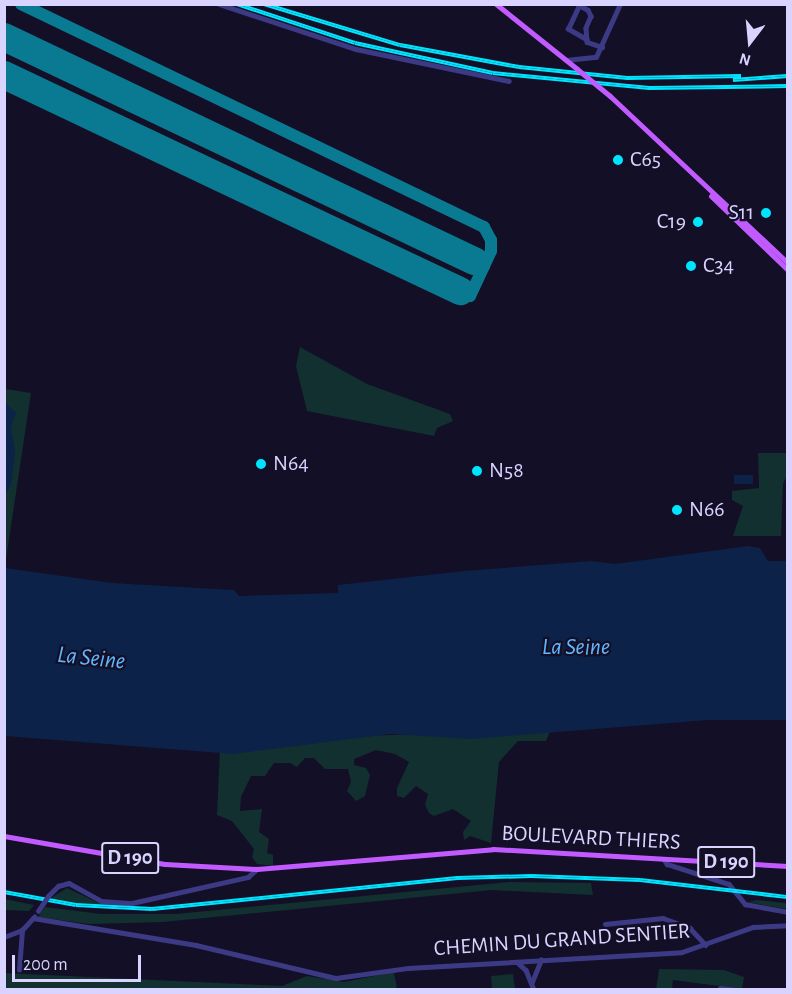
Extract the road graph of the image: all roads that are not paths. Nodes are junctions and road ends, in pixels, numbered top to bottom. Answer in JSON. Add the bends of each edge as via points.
{"nodes":[{"id":1,"x":219,"y":4,"type":"edge"},
{"id":2,"x":496,"y":4,"type":"edge"},
{"id":3,"x":620,"y":4,"type":"edge"},
{"id":4,"x":578,"y":5,"type":"edge"},
{"id":5,"x":587,"y":40,"type":"junction"},
{"id":6,"x":602,"y":47,"type":"junction"},
{"id":7,"x":566,"y":60,"type":"junction"},
{"id":8,"x":509,"y":81,"type":"dead end"},
{"id":9,"x":786,"y":267,"type":"edge"},
{"id":10,"x":4,"y":836,"type":"edge"},
{"id":11,"x":664,"y":859,"type":"junction"},
{"id":12,"x":788,"y":866,"type":"edge"},
{"id":13,"x":257,"y":869,"type":"junction"},
{"id":14,"x":788,"y":912,"type":"edge"},
{"id":15,"x":33,"y":918,"type":"junction"},
{"id":16,"x":605,"y":924,"type":"dead end"},
{"id":17,"x":788,"y":926,"type":"edge"},
{"id":18,"x":22,"y":930,"type":"junction"},
{"id":19,"x":7,"y":936,"type":"edge"},
{"id":20,"x":706,"y":945,"type":"junction"},
{"id":21,"x":530,"y":960,"type":"junction"},
{"id":22,"x":541,"y":960,"type":"junction"},
{"id":23,"x":517,"y":961,"type":"junction"},
{"id":24,"x":536,"y":968,"type":"junction"},
{"id":25,"x":19,"y":970,"type":"dead end"},
{"id":26,"x":526,"y":970,"type":"junction"},
{"id":27,"x":532,"y":982,"type":"junction"},
{"id":28,"x":720,"y":988,"type":"dead end"},
{"id":29,"x":534,"y":990,"type":"edge"},
{"id":30,"x":736,"y":990,"type":"edge"}],
"edges":[{"from":1,"to":8,"type":"street","via":[[356,49]]},
{"from":2,"to":7,"type":"main road"},
{"from":3,"to":6,"type":"street"},
{"from":4,"to":5,"type":"street","via":[[591,16]]},
{"from":4,"to":5,"type":"street","via":[[568,29]]},
{"from":5,"to":6,"type":"street","via":[[591,46]]},
{"from":6,"to":7,"type":"street","via":[[592,60]]},
{"from":7,"to":9,"type":"main road","bridge":true,"via":[[610,96]]},
{"from":10,"to":13,"type":"main road","number":"D 190","via":[[165,864]]},
{"from":11,"to":12,"type":"main road","name":"BOULEVARD THIERS","number":"D 190"},
{"from":11,"to":13,"type":"main road","name":"BOULEVARD THIERS","number":"D 190","via":[[495,849]]},
{"from":11,"to":14,"type":"street","via":[[667,864],[729,884],[745,904]]},
{"from":13,"to":15,"type":"street","bridge":true,"via":[[248,877],[132,903],[101,901],[69,883],[56,887]]},
{"from":15,"to":18,"type":"street"},
{"from":15,"to":23,"type":"street","name":"CHEMIN DU GRAND SENTIER","via":[[196,945],[336,978],[408,968]]},
{"from":16,"to":20,"type":"street","via":[[663,918],[690,928]]},
{"from":17,"to":20,"type":"street","name":"CHEMIN DU GRAND SENTIER","via":[[753,927]]},
{"from":18,"to":19,"type":"street"},
{"from":18,"to":25,"type":"street"},
{"from":20,"to":22,"type":"street","name":"CHEMIN DU GRAND SENTIER","via":[[675,953]]},
{"from":21,"to":22,"type":"street","name":"CHEMIN DU GRAND SENTIER"},
{"from":21,"to":23,"type":"street","name":"CHEMIN DU GRAND SENTIER"},
{"from":21,"to":24,"type":"street"},
{"from":21,"to":26,"type":"street"},
{"from":22,"to":24,"type":"street"},
{"from":23,"to":26,"type":"street"},
{"from":24,"to":27,"type":"street"},
{"from":26,"to":27,"type":"street"},
{"from":27,"to":29,"type":"street"},
{"from":28,"to":30,"type":"street"}]}
